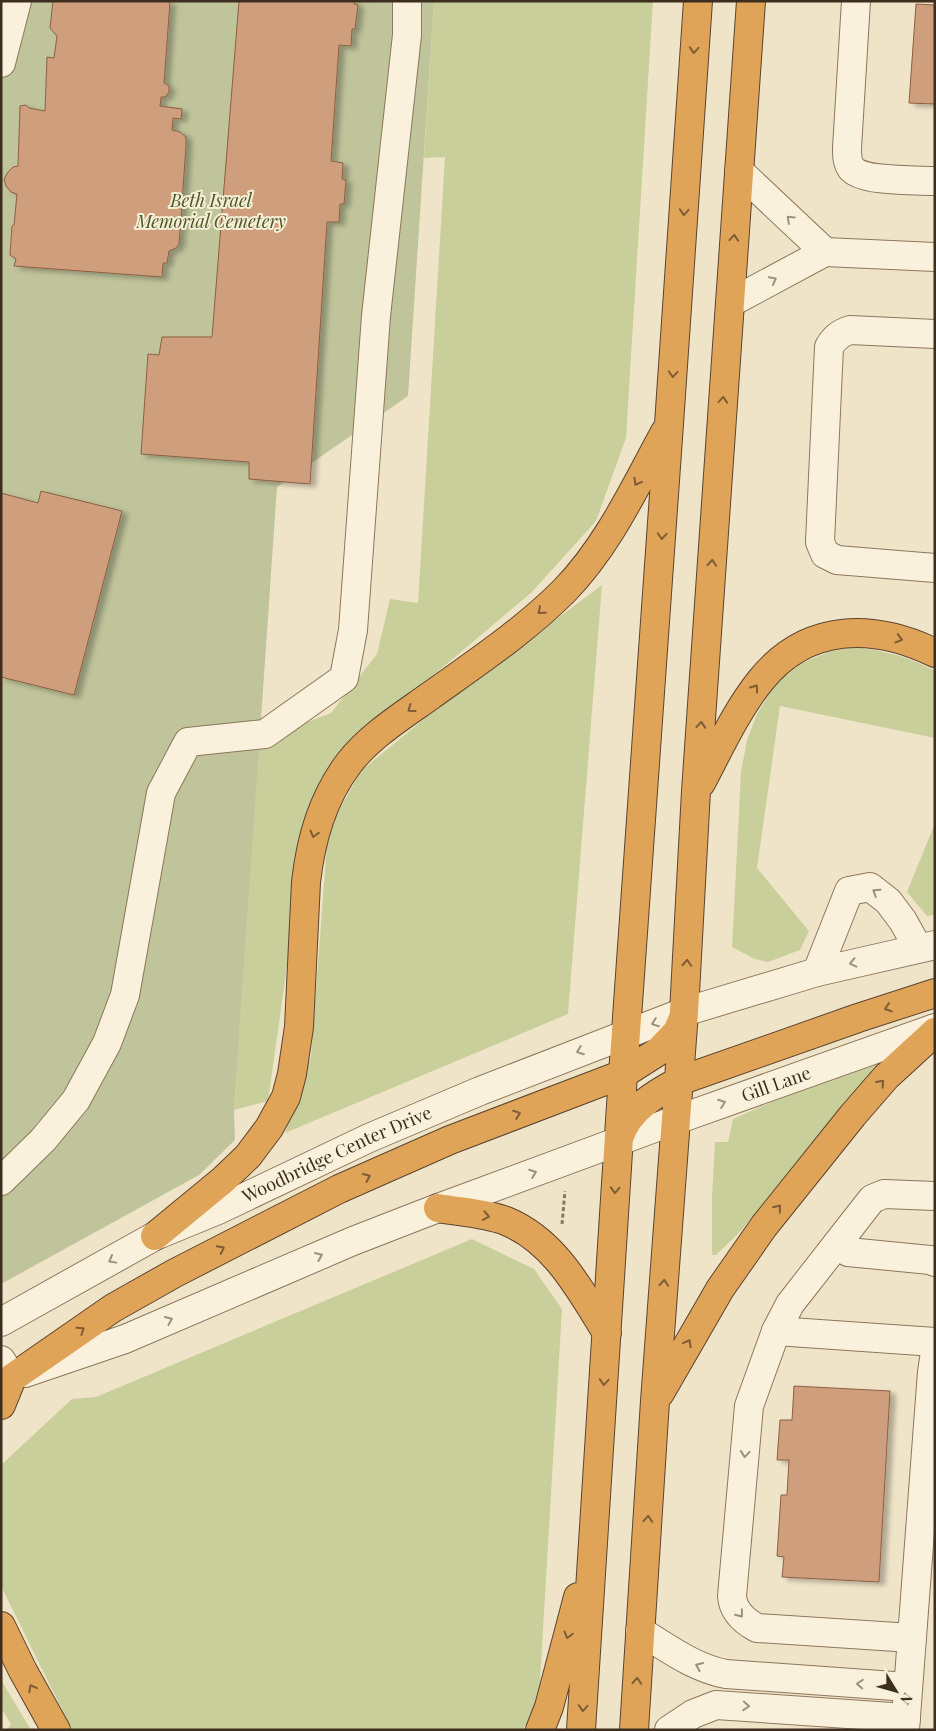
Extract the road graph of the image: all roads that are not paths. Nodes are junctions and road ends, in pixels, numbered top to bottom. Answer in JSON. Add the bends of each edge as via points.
{"nodes":[{"id":1,"x":17,"y":1,"type":"edge"},
{"id":2,"x":407,"y":1,"type":"edge"},
{"id":3,"x":698,"y":1,"type":"edge"},
{"id":4,"x":750,"y":1,"type":"edge"},
{"id":5,"x":856,"y":1,"type":"edge"},
{"id":6,"x":1,"y":63,"type":"edge"},
{"id":7,"x":738,"y":171,"type":"junction"},
{"id":8,"x":935,"y":181,"type":"edge"},
{"id":9,"x":825,"y":252,"type":"junction"},
{"id":10,"x":935,"y":257,"type":"edge"},
{"id":11,"x":730,"y":303,"type":"junction"},
{"id":12,"x":935,"y":334,"type":"edge"},
{"id":13,"x":669,"y":424,"type":"junction"},
{"id":14,"x":935,"y":568,"type":"edge"},
{"id":15,"x":935,"y":652,"type":"edge"},
{"id":16,"x":696,"y":791,"type":"junction"},
{"id":17,"x":926,"y":947,"type":"edge"},
{"id":18,"x":817,"y":972,"type":"junction"},
{"id":19,"x":935,"y":994,"type":"edge"},
{"id":20,"x":684,"y":1012,"type":"junction"},
{"id":21,"x":935,"y":1030,"type":"edge"},
{"id":22,"x":626,"y":1034,"type":"junction"},
{"id":23,"x":623,"y":1074,"type":"junction"},
{"id":24,"x":679,"y":1081,"type":"junction"},
{"id":25,"x":676,"y":1120,"type":"junction"},
{"id":26,"x":618,"y":1142,"type":"junction"},
{"id":27,"x":1,"y":1181,"type":"edge"},
{"id":28,"x":935,"y":1196,"type":"edge"},
{"id":29,"x":438,"y":1208,"type":"junction"},
{"id":30,"x":155,"y":1236,"type":"junction"},
{"id":31,"x":837,"y":1244,"type":"junction"},
{"id":32,"x":935,"y":1262,"type":"edge"},
{"id":33,"x":1,"y":1322,"type":"edge"},
{"id":34,"x":776,"y":1331,"type":"junction"},
{"id":35,"x":607,"y":1333,"type":"junction"},
{"id":36,"x":935,"y":1342,"type":"edge"},
{"id":37,"x":935,"y":1352,"type":"edge"},
{"id":38,"x":5,"y":1374,"type":"edge"},
{"id":39,"x":655,"y":1401,"type":"junction"},
{"id":40,"x":1,"y":1405,"type":"edge"},
{"id":41,"x":594,"y":1537,"type":"junction"},
{"id":42,"x":926,"y":1568,"type":"edge"},
{"id":43,"x":1,"y":1626,"type":"edge"},
{"id":44,"x":640,"y":1631,"type":"junction"},
{"id":45,"x":912,"y":1638,"type":"junction"},
{"id":46,"x":908,"y":1687,"type":"junction"},
{"id":47,"x":906,"y":1724,"type":"edge"},
{"id":48,"x":56,"y":1730,"type":"edge"},
{"id":49,"x":540,"y":1730,"type":"edge"},
{"id":50,"x":582,"y":1730,"type":"edge"},
{"id":51,"x":634,"y":1730,"type":"edge"},
{"id":52,"x":669,"y":1730,"type":"edge"}],
"edges":[{"from":1,"to":6,"type":"street"},
{"from":2,"to":27,"type":"street","via":[[407,36],[376,316],[353,630],[344,678],[265,734],[188,742],[161,793],[125,995],[107,1043],[76,1100],[43,1140]]},
{"from":3,"to":13,"type":"highway","one_way":true},
{"from":4,"to":7,"type":"highway"},
{"from":5,"to":8,"type":"street","via":[[848,163],[855,172],[868,177]]},
{"from":9,"to":7,"type":"street","one_way":true},
{"from":11,"to":7,"type":"highway","one_way":true},
{"from":9,"to":10,"type":"street"},
{"from":11,"to":9,"type":"street","one_way":true},
{"from":16,"to":11,"type":"highway","one_way":true},
{"from":12,"to":14,"type":"street","via":[[850,330],[836,336],[829,347],[820,542],[825,554],[837,560]]},
{"from":13,"to":22,"type":"highway","one_way":true},
{"from":13,"to":30,"type":"highway","one_way":true,"via":[[605,539],[583,570],[515,633],[366,745],[337,781],[317,822],[309,859],[299,1027],[286,1097],[248,1156],[224,1180]]},
{"from":16,"to":15,"type":"highway","one_way":true,"via":[[749,697],[774,666],[790,653],[824,638],[862,632],[882,634]]},
{"from":20,"to":16,"type":"highway","one_way":true},
{"from":17,"to":18,"type":"street","one_way":true},
{"from":17,"to":18,"type":"street","one_way":true,"via":[[888,901],[870,887],[849,891]]},
{"from":18,"to":20,"type":"street"},
{"from":19,"to":24,"type":"highway","one_way":true},
{"from":20,"to":22,"type":"street","name":"Woodbridge Center Drive","one_way":true},
{"from":20,"to":23,"type":"highway","via":[[681,1023],[668,1042]]},
{"from":20,"to":24,"type":"highway"},
{"from":25,"to":21,"type":"street","name":"Gill Lane","one_way":true,"via":[[860,1053]]},
{"from":39,"to":21,"type":"highway","one_way":true,"via":[[720,1289],[764,1226],[853,1115]]},
{"from":22,"to":23,"type":"highway"},
{"from":22,"to":30,"type":"street","name":"Woodbridge Center Drive","one_way":true,"via":[[419,1116]]},
{"from":23,"to":26,"type":"highway"},
{"from":38,"to":23,"type":"highway","one_way":true,"via":[[175,1273],[339,1189],[450,1140]]},
{"from":24,"to":25,"type":"highway"},
{"from":24,"to":26,"type":"highway","via":[[656,1094],[635,1112],[623,1127]]},
{"from":25,"to":26,"type":"street","name":"Gill Lane"},
{"from":39,"to":25,"type":"highway","one_way":true},
{"from":29,"to":26,"type":"street","one_way":true},
{"from":26,"to":35,"type":"highway","one_way":true},
{"from":28,"to":31,"type":"street","via":[[878,1196],[867,1204]]},
{"from":29,"to":35,"type":"highway","one_way":true,"via":[[504,1220],[532,1235],[566,1269]]},
{"from":38,"to":29,"type":"street","one_way":true,"via":[[125,1339]]},
{"from":30,"to":33,"type":"street","name":"Woodbridge Center Drive","one_way":true},
{"from":31,"to":32,"type":"street","via":[[848,1252]]},
{"from":31,"to":34,"type":"street","via":[[790,1304]]},
{"from":34,"to":36,"type":"street"},
{"from":34,"to":45,"type":"street","one_way":true,"via":[[749,1406],[732,1603],[744,1620],[757,1628]]},
{"from":35,"to":41,"type":"highway","one_way":true},
{"from":37,"to":42,"type":"street"},
{"from":38,"to":40,"type":"highway"},
{"from":44,"to":39,"type":"highway","one_way":true},
{"from":41,"to":49,"type":"highway","one_way":true},
{"from":41,"to":50,"type":"highway","one_way":true},
{"from":42,"to":45,"type":"street"},
{"from":48,"to":43,"type":"highway","one_way":true},
{"from":46,"to":44,"type":"street","one_way":true,"via":[[721,1673],[693,1664]]},
{"from":51,"to":44,"type":"highway","one_way":true},
{"from":45,"to":46,"type":"street"},
{"from":46,"to":47,"type":"street"},
{"from":52,"to":47,"type":"street","one_way":true,"via":[[693,1714],[716,1705]]}]}
